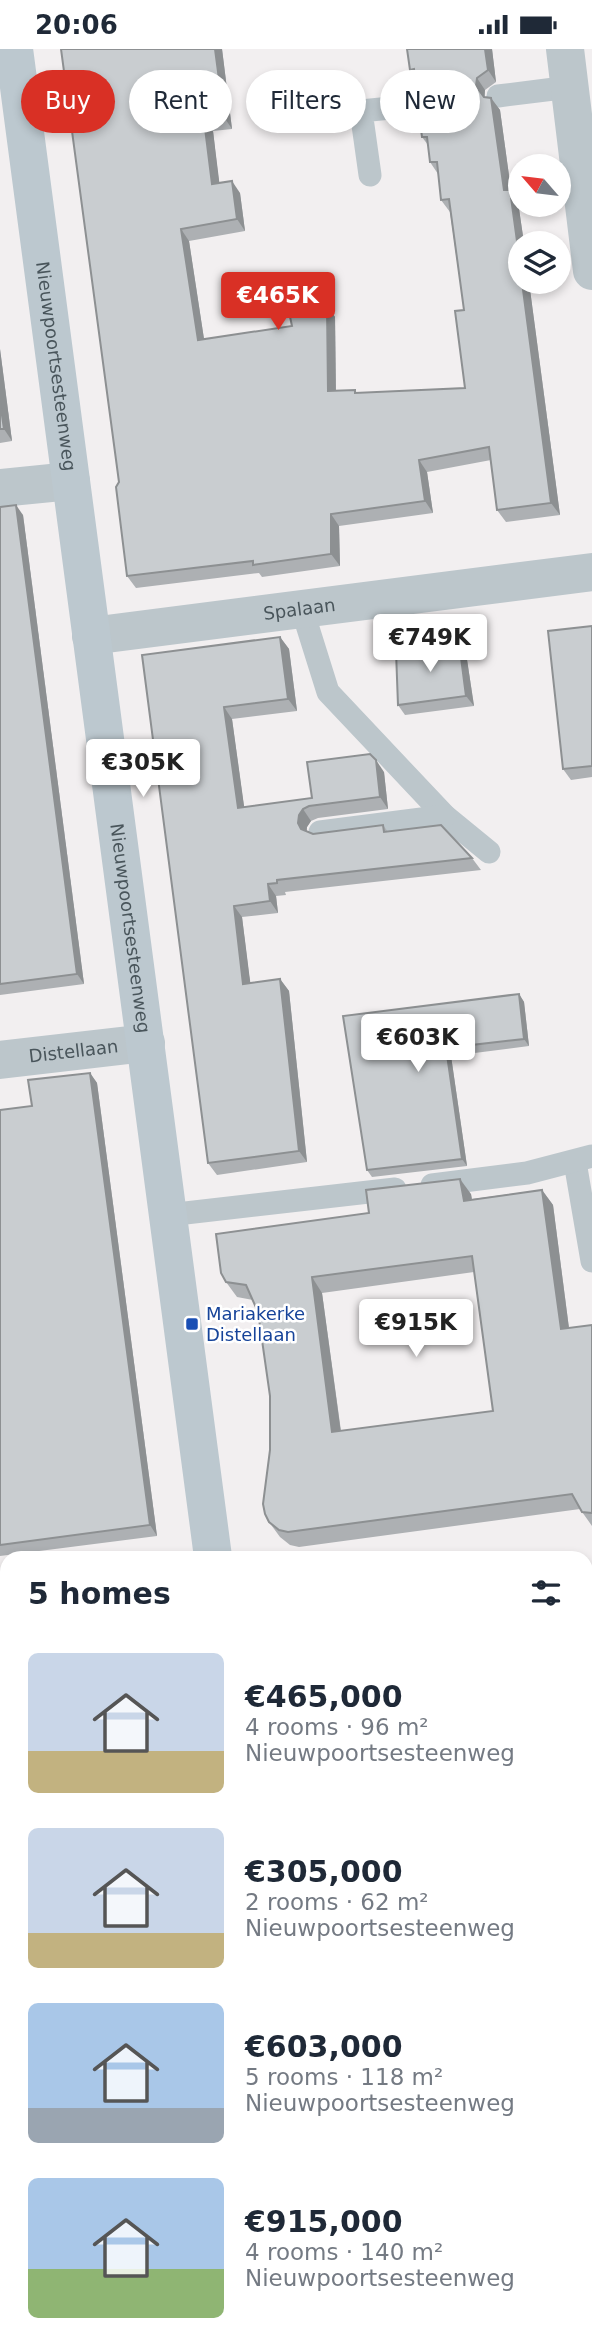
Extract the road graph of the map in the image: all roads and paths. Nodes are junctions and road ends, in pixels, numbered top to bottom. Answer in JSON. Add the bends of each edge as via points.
{"nodes":[{"id":1,"x":14,"y":49,"type":"edge"},
{"id":2,"x":565,"y":49,"type":"edge"},
{"id":3,"x":570,"y":87,"type":"junction"},
{"id":4,"x":498,"y":96,"type":"dead end"},
{"id":5,"x":380,"y":109,"type":"edge"},
{"id":6,"x":370,"y":175,"type":"dead end"},
{"id":7,"x":592,"y":271,"type":"edge"},
{"id":8,"x":71,"y":481,"type":"junction"},
{"id":9,"x":0,"y":488,"type":"edge"},
{"id":10,"x":592,"y":572,"type":"edge"},
{"id":11,"x":302,"y":609,"type":"junction"},
{"id":12,"x":92,"y":636,"type":"junction"},
{"id":13,"x":446,"y":815,"type":"junction"},
{"id":14,"x":320,"y":832,"type":"edge"},
{"id":15,"x":489,"y":852,"type":"dead end"},
{"id":16,"x":146,"y":1043,"type":"junction"},
{"id":17,"x":0,"y":1060,"type":"edge"},
{"id":18,"x":584,"y":1159,"type":"edge"},
{"id":19,"x":168,"y":1215,"type":"junction"},
{"id":20,"x":592,"y":1261,"type":"edge"},
{"id":21,"x":212,"y":1551,"type":"edge"}],
"edges":[{"from":1,"to":8,"type":"main road","name":"Nieuwpoortsesteenweg"},
{"from":2,"to":3,"type":"street"},
{"from":3,"to":4,"type":"lane"},
{"from":3,"to":7,"type":"street"},
{"from":5,"to":6,"type":"lane","via":[[361,111]]},
{"from":8,"to":9,"type":"street"},
{"from":8,"to":12,"type":"main road","name":"Nieuwpoortsesteenweg"},
{"from":10,"to":11,"type":"street","name":"Spalaan"},
{"from":11,"to":12,"type":"street","name":"Spalaan"},
{"from":11,"to":13,"type":"lane","via":[[328,692]]},
{"from":12,"to":16,"type":"main road","name":"Nieuwpoortsesteenweg"},
{"from":13,"to":14,"type":"lane"},
{"from":13,"to":15,"type":"lane"},
{"from":16,"to":17,"type":"street","name":"Distellaan"},
{"from":16,"to":19,"type":"main road","name":"Nieuwpoortsesteenweg"},
{"from":18,"to":19,"type":"lane","via":[[527,1173]]},
{"from":18,"to":20,"type":"lane"},
{"from":19,"to":21,"type":"main road","name":"Nieuwpoortsesteenweg"}]}
